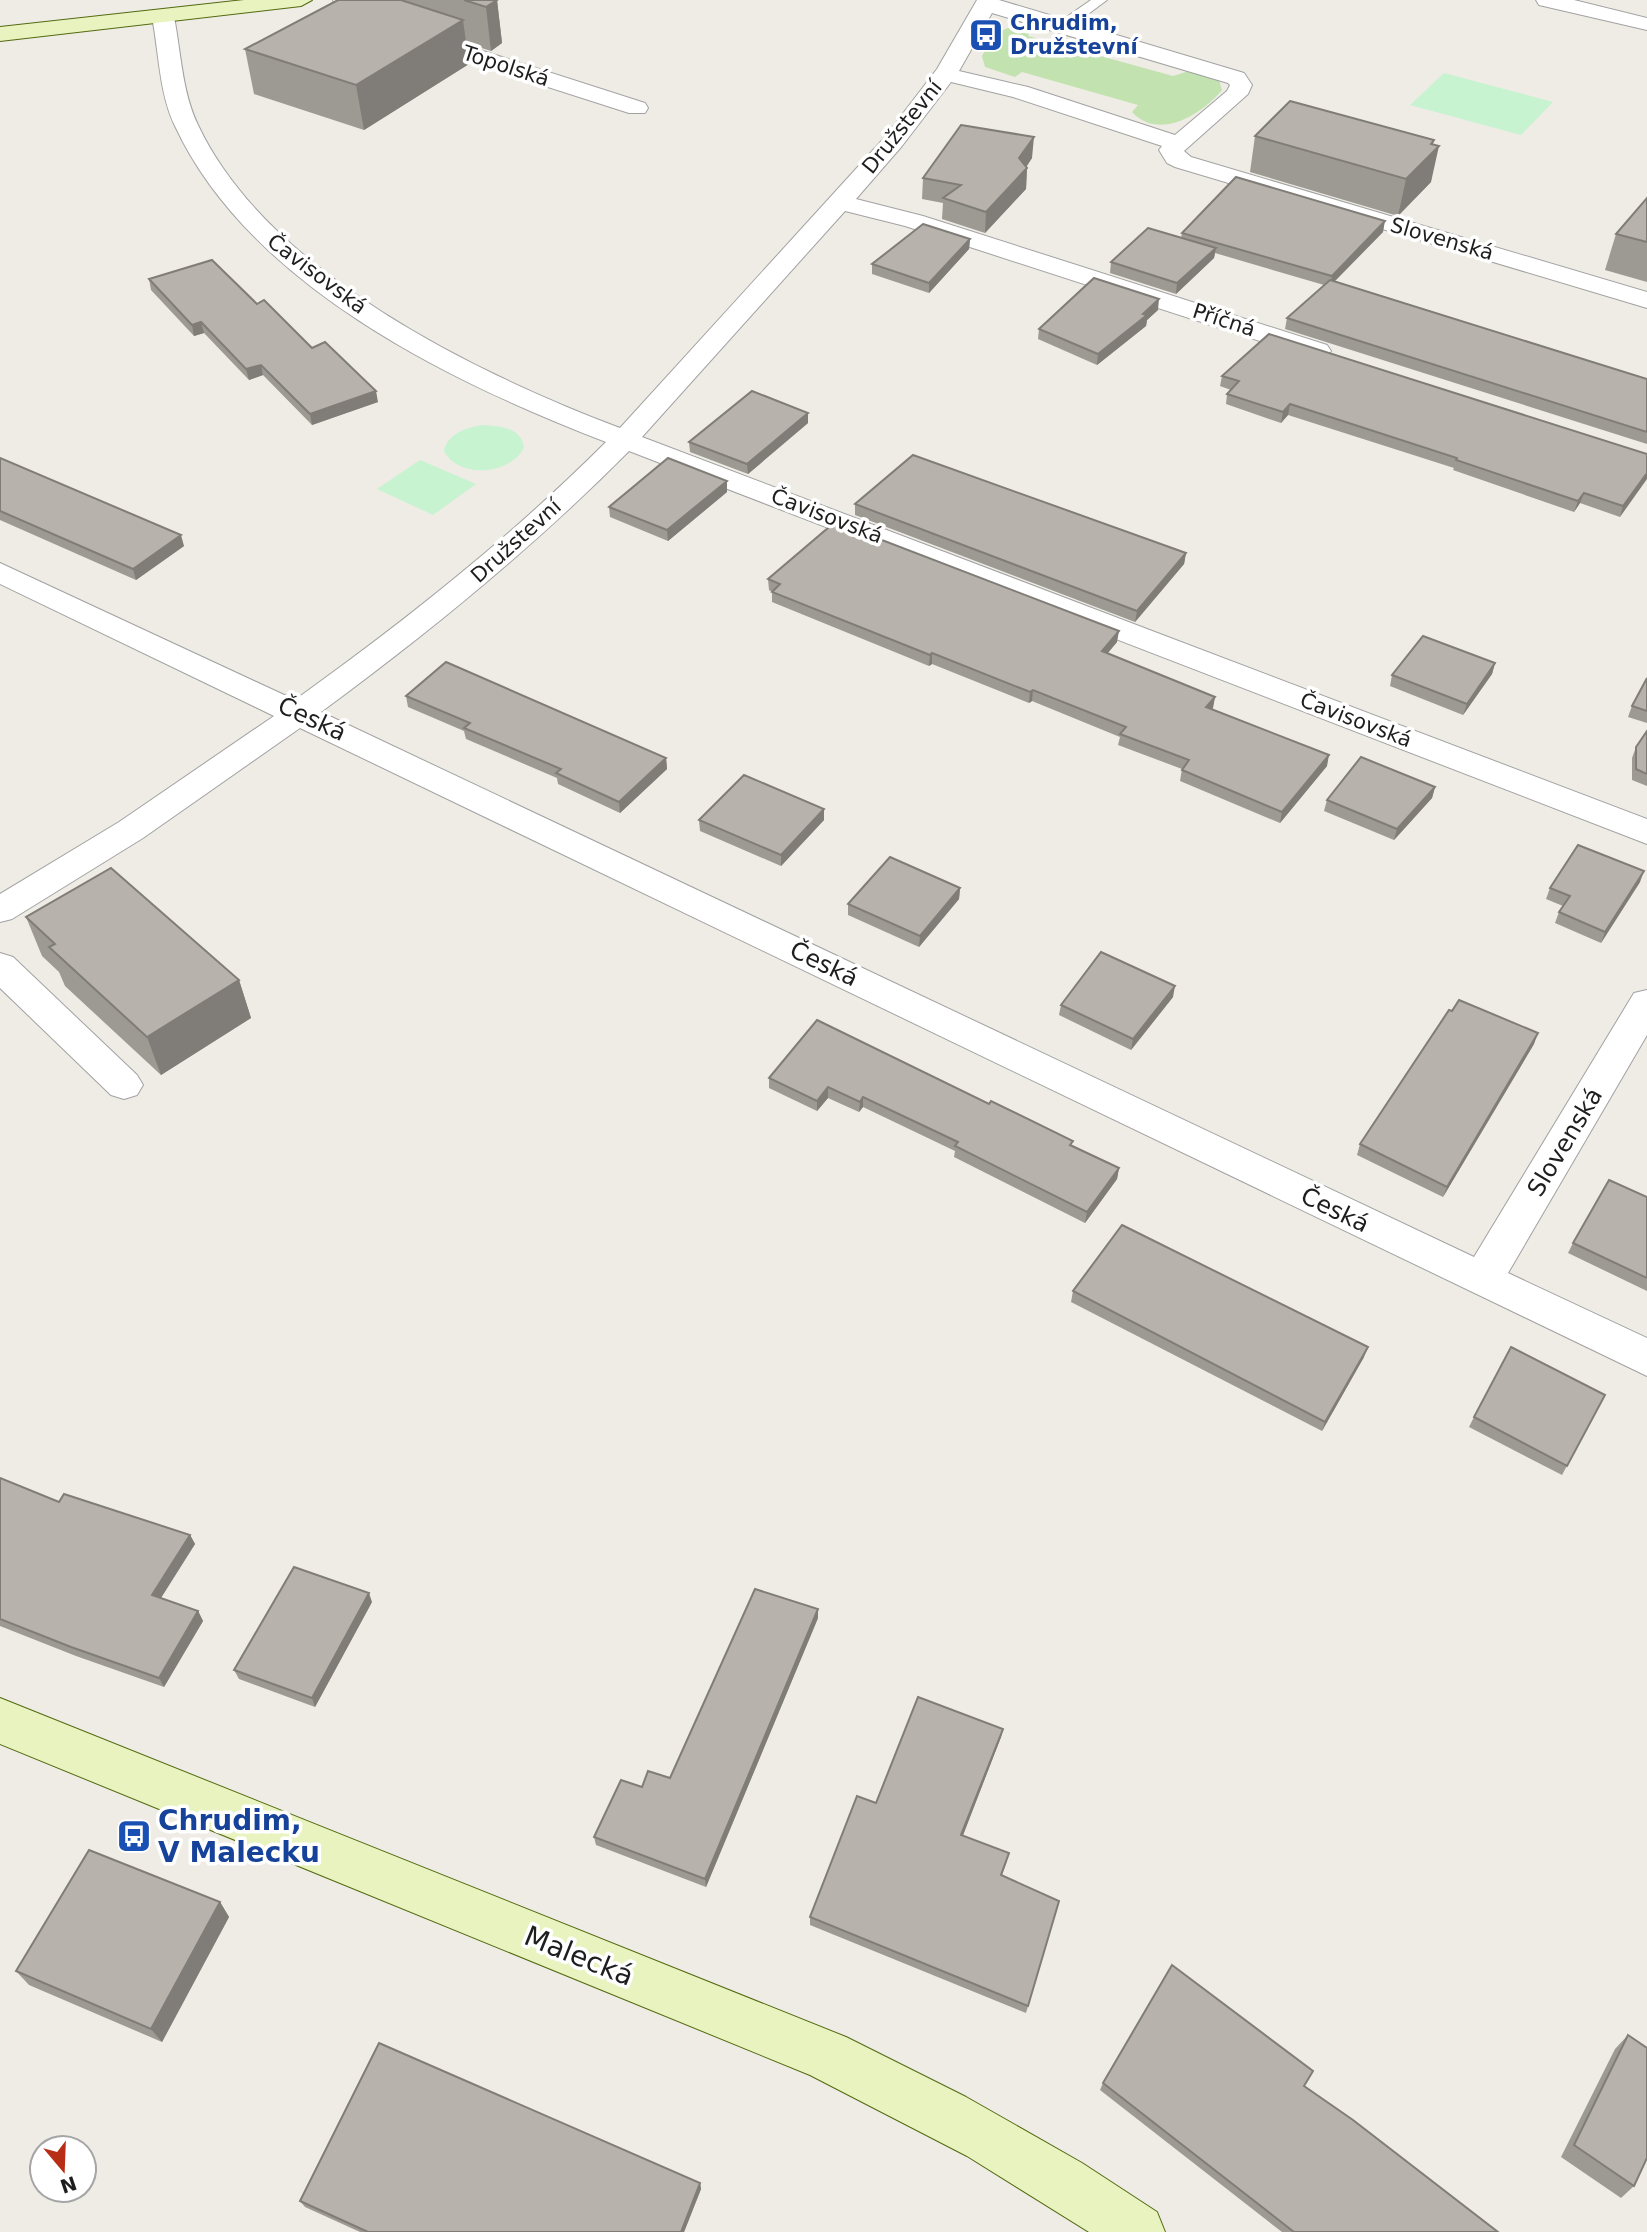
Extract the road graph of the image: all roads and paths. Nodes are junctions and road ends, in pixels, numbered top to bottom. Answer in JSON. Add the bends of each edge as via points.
{"nodes":[{"id":1,"x":301,"y":0,"type":"edge"},
{"id":2,"x":344,"y":0,"type":"edge"},
{"id":3,"x":1100,"y":0,"type":"edge"},
{"id":4,"x":1547,"y":0,"type":"edge"},
{"id":5,"x":987,"y":2,"type":"edge"},
{"id":6,"x":163,"y":17,"type":"junction"},
{"id":7,"x":1647,"y":24,"type":"edge"},
{"id":8,"x":1063,"y":26,"type":"junction"},
{"id":9,"x":0,"y":34,"type":"edge"},
{"id":10,"x":945,"y":74,"type":"junction"},
{"id":11,"x":637,"y":108,"type":"dead end"},
{"id":12,"x":1177,"y":143,"type":"junction"},
{"id":13,"x":839,"y":202,"type":"junction"},
{"id":14,"x":1647,"y":300,"type":"edge"},
{"id":15,"x":1340,"y":358,"type":"edge"},
{"id":16,"x":625,"y":438,"type":"junction"},
{"id":17,"x":0,"y":572,"type":"edge"},
{"id":18,"x":300,"y":713,"type":"junction"},
{"id":19,"x":1647,"y":832,"type":"edge"},
{"id":20,"x":0,"y":910,"type":"edge"},
{"id":21,"x":0,"y":965,"type":"edge"},
{"id":22,"x":1647,"y":1003,"type":"edge"},
{"id":23,"x":124,"y":1085,"type":"dead end"},
{"id":24,"x":1482,"y":1280,"type":"junction"},
{"id":25,"x":1647,"y":1358,"type":"edge"},
{"id":26,"x":0,"y":1721,"type":"edge"},
{"id":27,"x":1137,"y":2232,"type":"edge"}],
"edges":[{"from":1,"to":6,"type":"street"},
{"from":2,"to":11,"type":"street","name":"Topolská","via":[[363,20]]},
{"from":3,"to":8,"type":"lane"},
{"from":4,"to":7,"type":"street"},
{"from":5,"to":8,"type":"street","name":"Družstevní"},
{"from":5,"to":10,"type":"street","name":"Družstevní"},
{"from":6,"to":9,"type":"street"},
{"from":6,"to":16,"type":"street","name":"Čavisovská","via":[[186,125],[214,174],[262,232],[408,339],[532,403]]},
{"from":8,"to":12,"type":"street","name":"Družstevní","via":[[1221,71],[1240,82],[1237,94]]},
{"from":10,"to":12,"type":"street","name":"Družstevní","via":[[1020,92]]},
{"from":10,"to":13,"type":"street","name":"Družstevní","via":[[898,137]]},
{"from":12,"to":14,"type":"street","name":"Slovenská","via":[[1171,154],[1192,166]]},
{"from":13,"to":15,"type":"street","name":"Příčná","via":[[914,221]]},
{"from":13,"to":16,"type":"street","name":"Družstevní"},
{"from":16,"to":18,"type":"street","name":"Družstevní","via":[[492,565]]},
{"from":16,"to":19,"type":"street","name":"Čavisovská"},
{"from":17,"to":18,"type":"street","name":"Česká"},
{"from":18,"to":20,"type":"street","name":"Družstevní","via":[[125,836]]},
{"from":18,"to":24,"type":"street","name":"Česká"},
{"from":21,"to":23,"type":"street"},
{"from":22,"to":24,"type":"street","name":"Slovenská"},
{"from":24,"to":25,"type":"street","name":"Česká"},
{"from":26,"to":27,"type":"street","name":"Malecká","via":[[827,2056],[928,2103],[1021,2155]]}]}
